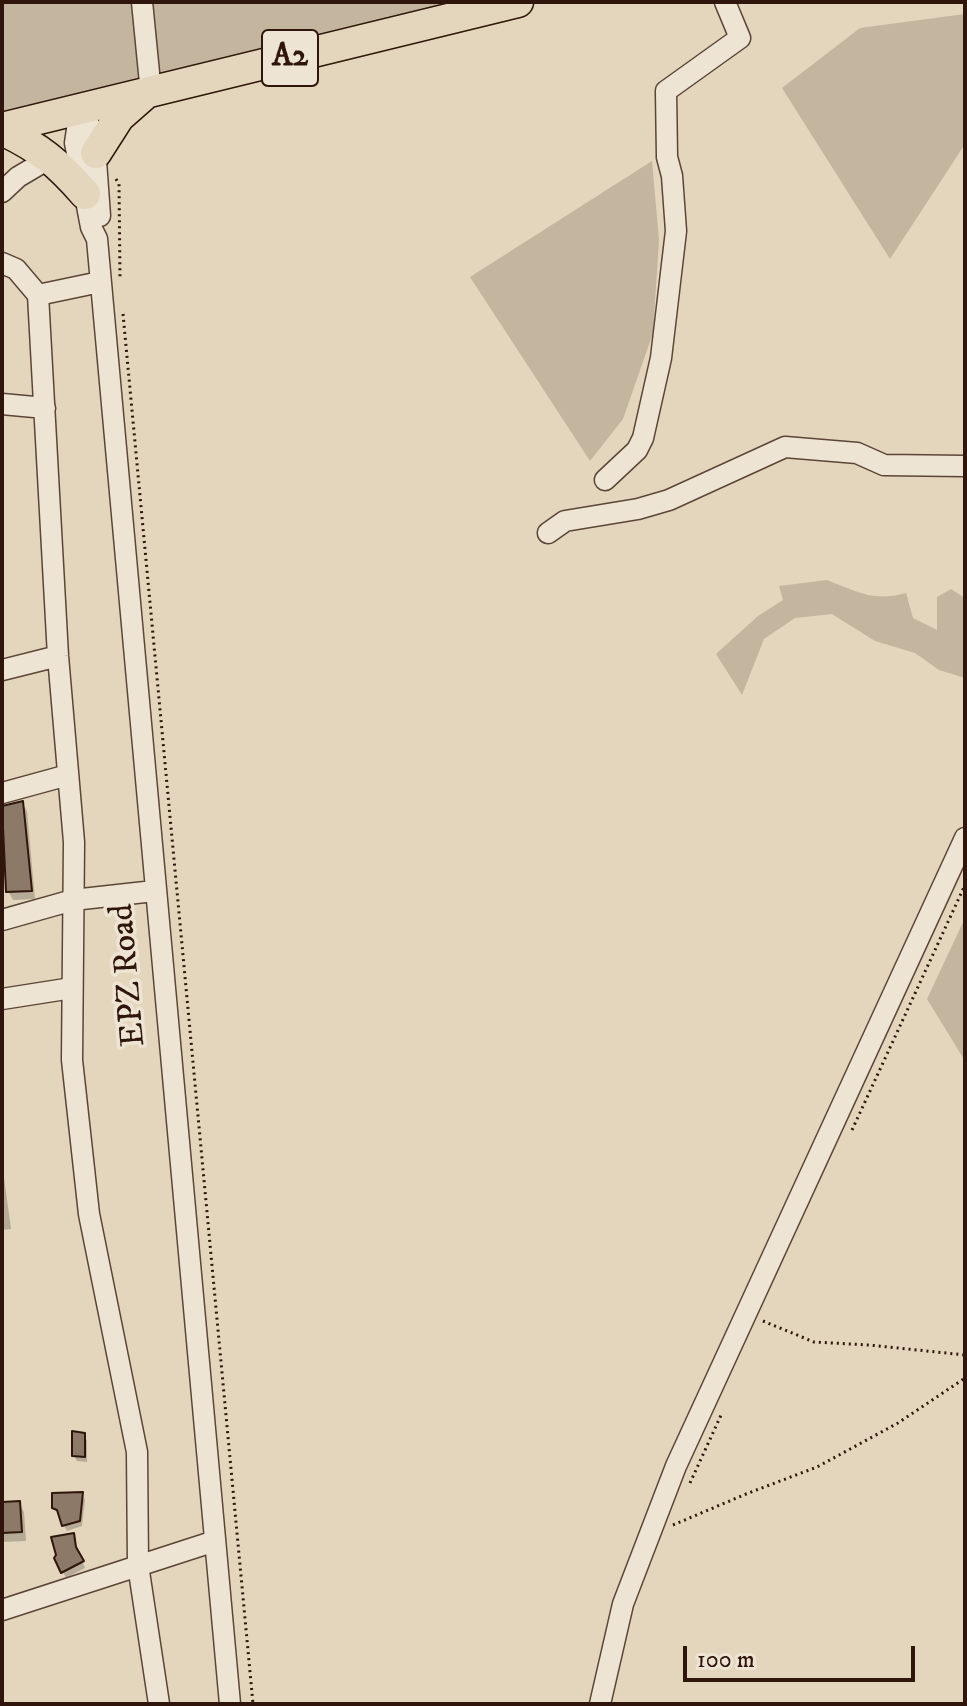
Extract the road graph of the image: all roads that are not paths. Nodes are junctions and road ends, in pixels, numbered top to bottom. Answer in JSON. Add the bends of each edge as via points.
{"nodes":[{"id":1,"x":142,"y":2,"type":"edge"},
{"id":2,"x":518,"y":2,"type":"edge"},
{"id":3,"x":725,"y":2,"type":"edge"},
{"id":4,"x":148,"y":93,"type":"junction"},
{"id":5,"x":80,"y":109,"type":"junction"},
{"id":6,"x":2,"y":129,"type":"edge"},
{"id":7,"x":96,"y":153,"type":"junction"},
{"id":8,"x":50,"y":158,"type":"junction"},
{"id":9,"x":2,"y":192,"type":"edge"},
{"id":10,"x":85,"y":194,"type":"junction"},
{"id":11,"x":97,"y":239,"type":"junction"},
{"id":12,"x":2,"y":262,"type":"edge"},
{"id":13,"x":110,"y":282,"type":"junction"},
{"id":14,"x":38,"y":295,"type":"junction"},
{"id":15,"x":2,"y":404,"type":"edge"},
{"id":16,"x":45,"y":408,"type":"junction"},
{"id":17,"x":965,"y":466,"type":"edge"},
{"id":18,"x":605,"y":480,"type":"dead end"},
{"id":19,"x":548,"y":533,"type":"dead end"},
{"id":20,"x":58,"y":656,"type":"junction"},
{"id":21,"x":2,"y":670,"type":"edge"},
{"id":22,"x":68,"y":775,"type":"junction"},
{"id":23,"x":2,"y":793,"type":"edge"},
{"id":24,"x":965,"y":838,"type":"edge"},
{"id":25,"x":154,"y":891,"type":"junction"},
{"id":26,"x":73,"y":900,"type":"junction"},
{"id":27,"x":2,"y":920,"type":"edge"},
{"id":28,"x":72,"y":988,"type":"junction"},
{"id":29,"x":2,"y":999,"type":"edge"},
{"id":30,"x":215,"y":1541,"type":"junction"},
{"id":31,"x":138,"y":1565,"type":"junction"},
{"id":32,"x":2,"y":1610,"type":"edge"},
{"id":33,"x":159,"y":1704,"type":"edge"},
{"id":34,"x":230,"y":1704,"type":"edge"},
{"id":35,"x":600,"y":1704,"type":"edge"}],
"edges":[{"from":1,"to":4,"type":"street"},
{"from":2,"to":4,"type":"highway","number":"A2"},
{"from":3,"to":18,"type":"street","via":[[740,38],[666,91],[676,231],[661,358],[643,438]]},
{"from":4,"to":5,"type":"highway","number":"A2"},
{"from":4,"to":7,"type":"highway","via":[[119,117]]},
{"from":5,"to":6,"type":"highway","number":"A2"},
{"from":5,"to":7,"type":"street","name":"EPZ Road","via":[[94,133]]},
{"from":5,"to":10,"type":"street","name":"EPZ Road","via":[[75,143]]},
{"from":6,"to":8,"type":"highway"},
{"from":7,"to":11,"type":"street","name":"EPZ Road","via":[[101,225]]},
{"from":8,"to":9,"type":"street"},
{"from":8,"to":10,"type":"highway"},
{"from":10,"to":11,"type":"street","name":"EPZ Road"},
{"from":11,"to":13,"type":"street","name":"EPZ Road"},
{"from":12,"to":14,"type":"street","via":[[16,269]]},
{"from":13,"to":14,"type":"street"},
{"from":13,"to":25,"type":"street","name":"EPZ Road"},
{"from":14,"to":16,"type":"street"},
{"from":15,"to":16,"type":"street"},
{"from":16,"to":20,"type":"street"},
{"from":17,"to":19,"type":"street","via":[[884,465],[857,453],[785,447],[669,500],[565,521]]},
{"from":20,"to":21,"type":"street"},
{"from":20,"to":22,"type":"street"},
{"from":22,"to":23,"type":"street"},
{"from":22,"to":26,"type":"street"},
{"from":24,"to":35,"type":"street","via":[[676,1466],[623,1604]]},
{"from":25,"to":26,"type":"street"},
{"from":25,"to":30,"type":"street","name":"EPZ Road"},
{"from":26,"to":27,"type":"street"},
{"from":26,"to":28,"type":"street"},
{"from":28,"to":29,"type":"street"},
{"from":28,"to":31,"type":"street","via":[[72,1060],[89,1214],[137,1452]]},
{"from":30,"to":31,"type":"street"},
{"from":30,"to":34,"type":"street","name":"EPZ Road"},
{"from":31,"to":32,"type":"street"},
{"from":31,"to":33,"type":"street"}]}
